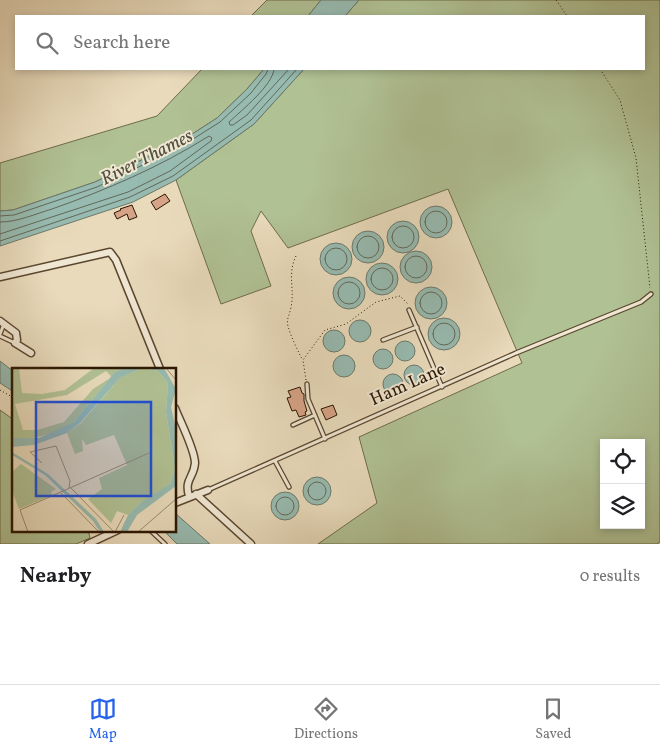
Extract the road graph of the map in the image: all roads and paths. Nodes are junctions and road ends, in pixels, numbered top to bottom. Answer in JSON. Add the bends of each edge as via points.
{"nodes":[{"id":1,"x":556,"y":0,"type":"edge"},
{"id":2,"x":566,"y":15,"type":"edge"},
{"id":3,"x":601,"y":70,"type":"edge"},
{"id":4,"x":296,"y":256,"type":"dead end"},
{"id":5,"x":0,"y":277,"type":"edge"},
{"id":6,"x":651,"y":294,"type":"joint"},
{"id":7,"x":410,"y":310,"type":"joint"},
{"id":8,"x":2,"y":323,"type":"edge"},
{"id":9,"x":416,"y":327,"type":"junction"},
{"id":10,"x":0,"y":335,"type":"edge"},
{"id":11,"x":383,"y":340,"type":"dead end"},
{"id":12,"x":15,"y":343,"type":"junction"},
{"id":13,"x":31,"y":353,"type":"dead end"},
{"id":14,"x":302,"y":360,"type":"junction"},
{"id":15,"x":160,"y":368,"type":"edge"},
{"id":16,"x":307,"y":384,"type":"joint"},
{"id":17,"x":442,"y":387,"type":"junction"},
{"id":18,"x":0,"y":390,"type":"edge"},
{"id":19,"x":12,"y":397,"type":"edge"},
{"id":20,"x":176,"y":411,"type":"edge"},
{"id":21,"x":315,"y":415,"type":"junction"},
{"id":22,"x":293,"y":425,"type":"dead end"},
{"id":23,"x":325,"y":439,"type":"junction"},
{"id":24,"x":275,"y":460,"type":"junction"},
{"id":25,"x":289,"y":487,"type":"dead end"},
{"id":26,"x":208,"y":490,"type":"joint"},
{"id":27,"x":193,"y":495,"type":"junction"},
{"id":28,"x":176,"y":503,"type":"edge"},
{"id":29,"x":114,"y":532,"type":"edge"},
{"id":30,"x":152,"y":532,"type":"edge"},
{"id":31,"x":88,"y":544,"type":"edge"},
{"id":32,"x":165,"y":544,"type":"edge"},
{"id":33,"x":251,"y":544,"type":"edge"}],
"edges":[{"from":1,"to":2,"type":"path"},
{"from":3,"to":6,"type":"path","via":[[620,100],[636,158]]},
{"from":4,"to":14,"type":"path","via":[[288,326]]},
{"from":5,"to":15,"type":"street","via":[[110,252]]},
{"from":6,"to":17,"type":"lane","name":"Ham Lane","via":[[642,302]]},
{"from":7,"to":9,"type":"lane"},
{"from":7,"to":14,"type":"path","via":[[400,296],[376,302],[346,324],[325,330]]},
{"from":8,"to":10,"type":"lane"},
{"from":8,"to":12,"type":"street","via":[[16,333]]},
{"from":9,"to":11,"type":"lane"},
{"from":9,"to":17,"type":"lane"},
{"from":10,"to":12,"type":"lane"},
{"from":12,"to":13,"type":"street"},
{"from":14,"to":16,"type":"path"},
{"from":16,"to":21,"type":"lane","via":[[308,399]]},
{"from":17,"to":23,"type":"lane","name":"Ham Lane"},
{"from":18,"to":19,"type":"path"},
{"from":20,"to":27,"type":"street","via":[[194,456],[194,468],[186,486]]},
{"from":21,"to":22,"type":"lane"},
{"from":21,"to":23,"type":"lane"},
{"from":23,"to":24,"type":"lane","name":"Ham Lane"},
{"from":24,"to":25,"type":"lane"},
{"from":24,"to":26,"type":"lane","name":"Ham Lane"},
{"from":26,"to":27,"type":"street","name":"Ham Lane"},
{"from":27,"to":28,"type":"street","name":"Ham Lane"},
{"from":27,"to":33,"type":"street"},
{"from":29,"to":31,"type":"street"},
{"from":30,"to":32,"type":"lane"}]}
